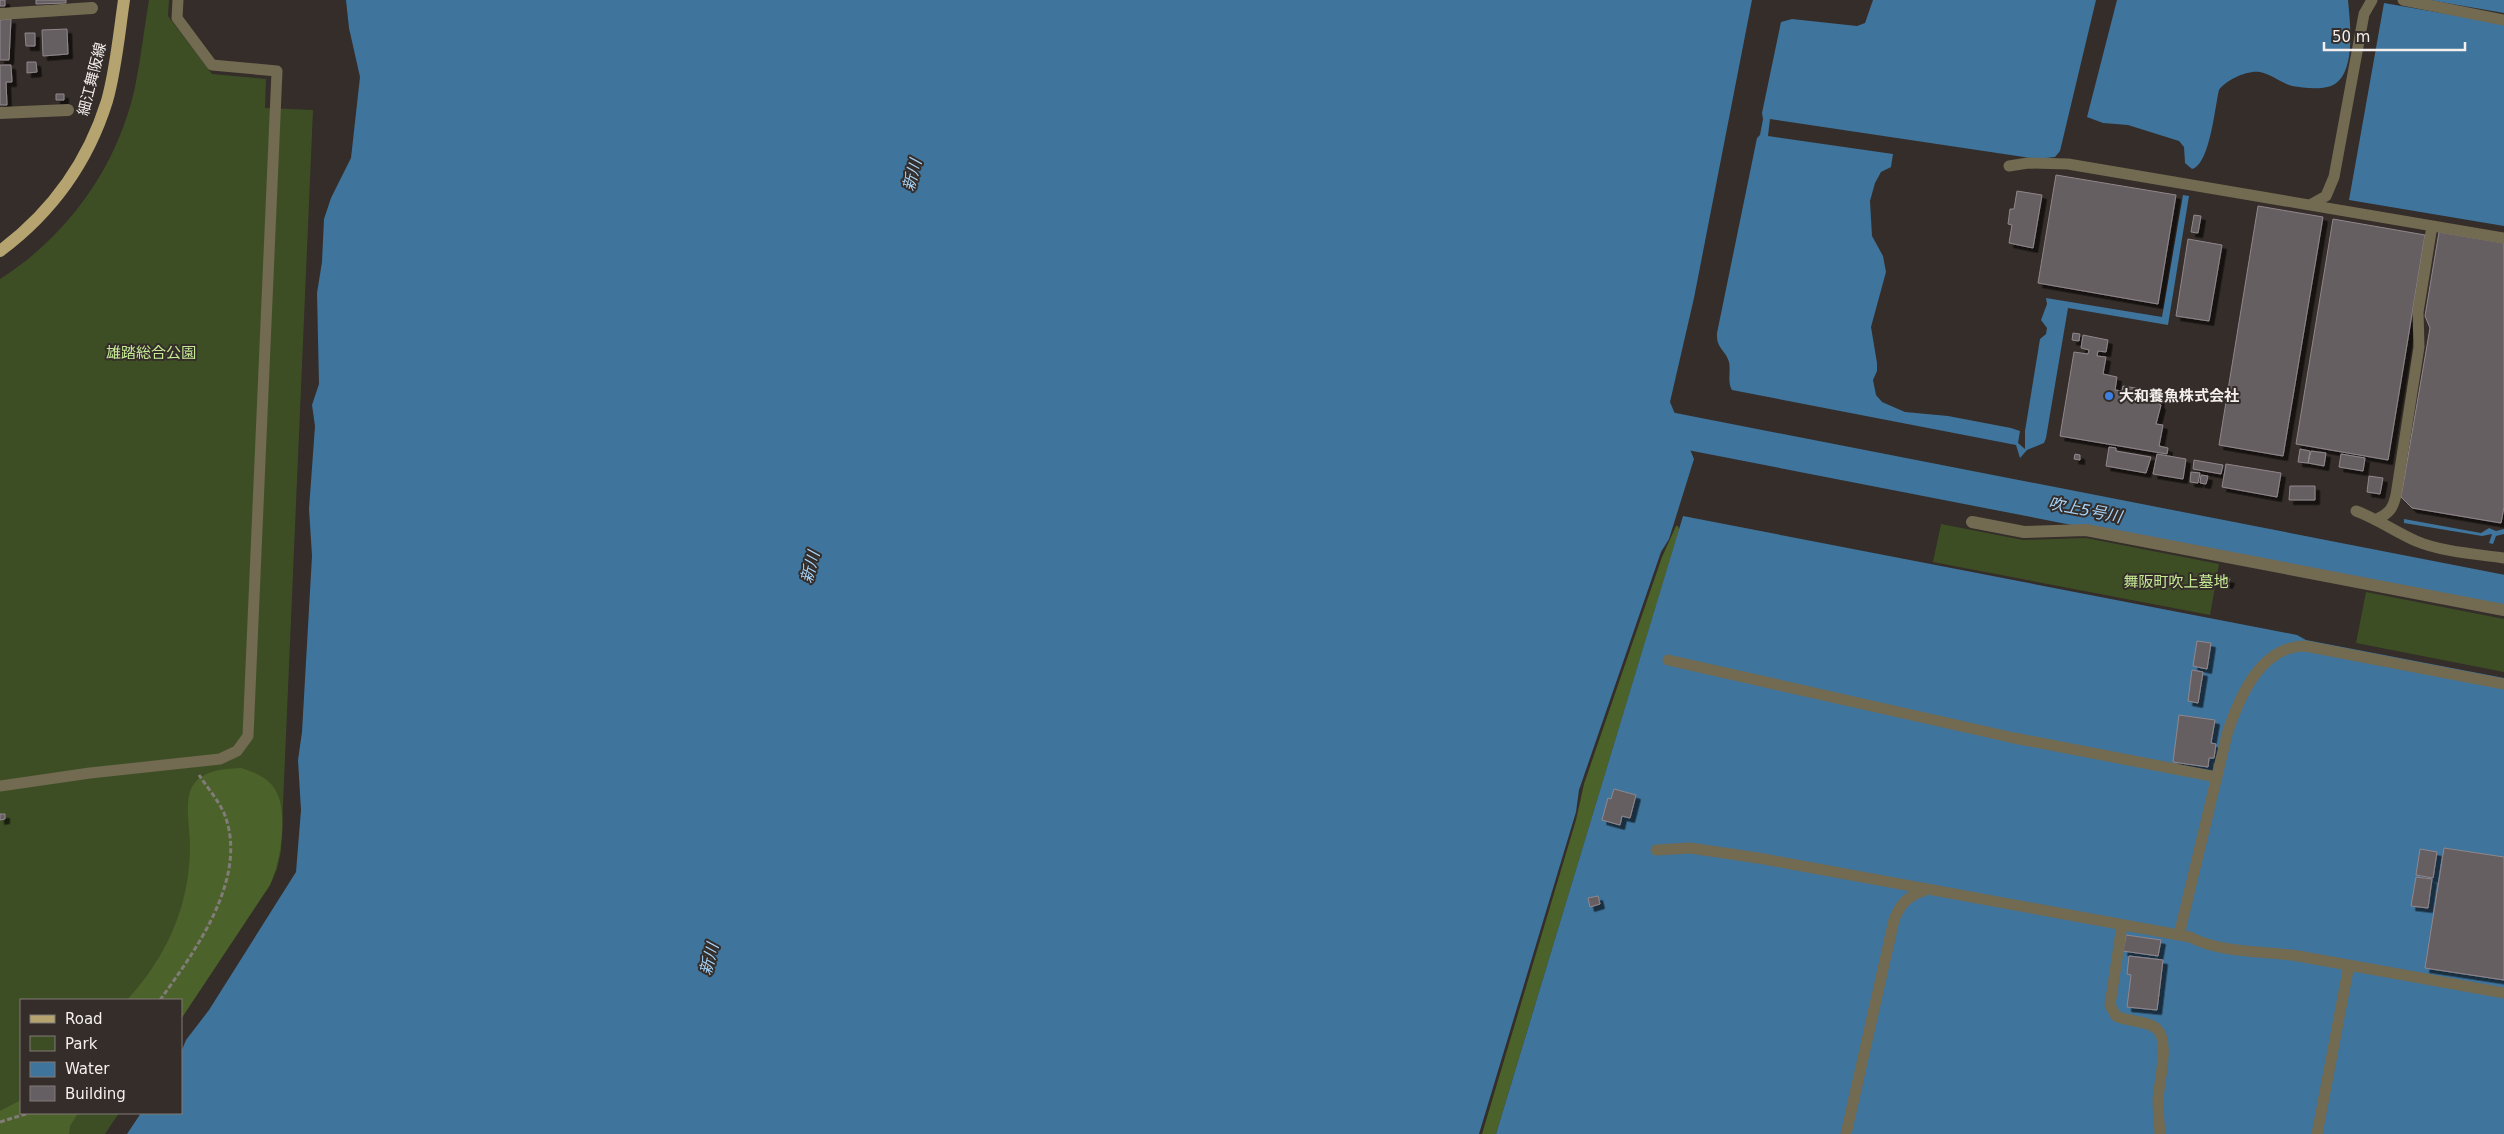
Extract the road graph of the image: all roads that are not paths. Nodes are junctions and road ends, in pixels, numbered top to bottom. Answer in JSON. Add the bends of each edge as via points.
{"nodes":[{"id":1,"x":124,"y":0,"type":"edge"},
{"id":2,"x":178,"y":0,"type":"edge"},
{"id":3,"x":2372,"y":0,"type":"edge"},
{"id":4,"x":2403,"y":0,"type":"edge"},
{"id":5,"x":92,"y":8,"type":"dead end"},
{"id":6,"x":0,"y":14,"type":"edge"},
{"id":7,"x":2504,"y":20,"type":"edge"},
{"id":8,"x":68,"y":110,"type":"dead end"},
{"id":9,"x":0,"y":113,"type":"edge"},
{"id":10,"x":2009,"y":166,"type":"dead end"},
{"id":11,"x":2310,"y":205,"type":"junction"},
{"id":12,"x":2432,"y":226,"type":"junction"},
{"id":13,"x":2504,"y":238,"type":"edge"},
{"id":14,"x":0,"y":250,"type":"edge"},
{"id":15,"x":2356,"y":511,"type":"dead end"},
{"id":16,"x":2377,"y":519,"type":"junction"},
{"id":17,"x":1972,"y":522,"type":"dead end"},
{"id":18,"x":2504,"y":558,"type":"edge"},
{"id":19,"x":2504,"y":610,"type":"edge"},
{"id":20,"x":1668,"y":660,"type":"dead end"},
{"id":21,"x":2504,"y":684,"type":"edge"},
{"id":22,"x":2216,"y":777,"type":"junction"},
{"id":23,"x":0,"y":786,"type":"edge"},
{"id":24,"x":1656,"y":850,"type":"dead end"},
{"id":25,"x":1926,"y":890,"type":"junction"},
{"id":26,"x":2122,"y":925,"type":"junction"},
{"id":27,"x":2179,"y":935,"type":"junction"},
{"id":28,"x":2349,"y":965,"type":"junction"},
{"id":29,"x":2504,"y":993,"type":"edge"},
{"id":30,"x":1846,"y":1134,"type":"edge"},
{"id":31,"x":2160,"y":1134,"type":"edge"},
{"id":32,"x":2317,"y":1134,"type":"edge"}],
"edges":[{"from":1,"to":14,"type":"main road","name":"細江舞阪線","via":[[107,101],[85,155],[52,203],[25,231]]},
{"from":2,"to":23,"type":"lane","via":[[177,18],[212,65],[277,70],[248,736],[244,744],[229,756]]},
{"from":3,"to":11,"type":"lane","via":[[2364,14],[2334,177],[2326,196]]},
{"from":4,"to":7,"type":"lane"},
{"from":5,"to":6,"type":"street"},
{"from":8,"to":9,"type":"street"},
{"from":10,"to":11,"type":"lane","via":[[2068,164]]},
{"from":11,"to":12,"type":"lane"},
{"from":12,"to":13,"type":"lane"},
{"from":12,"to":16,"type":"lane","via":[[2418,312],[2419,347],[2394,507]]},
{"from":15,"to":16,"type":"lane"},
{"from":16,"to":18,"type":"lane","via":[[2423,543]]},
{"from":17,"to":19,"type":"street","via":[[2024,532],[2086,530]]},
{"from":20,"to":22,"type":"lane","via":[[2014,738]]},
{"from":21,"to":22,"type":"lane","via":[[2305,646],[2283,649],[2266,662],[2236,708]]},
{"from":22,"to":27,"type":"lane"},
{"from":24,"to":25,"type":"lane","via":[[1707,850]]},
{"from":25,"to":26,"type":"lane"},
{"from":25,"to":30,"type":"lane","via":[[1912,894],[1904,901],[1894,920]]},
{"from":26,"to":27,"type":"lane"},
{"from":26,"to":31,"type":"lane","via":[[2110,1005],[2116,1016],[2150,1025],[2162,1036],[2158,1101]]},
{"from":27,"to":28,"type":"lane","via":[[2236,949]]},
{"from":28,"to":29,"type":"lane"},
{"from":28,"to":32,"type":"lane"}]}
